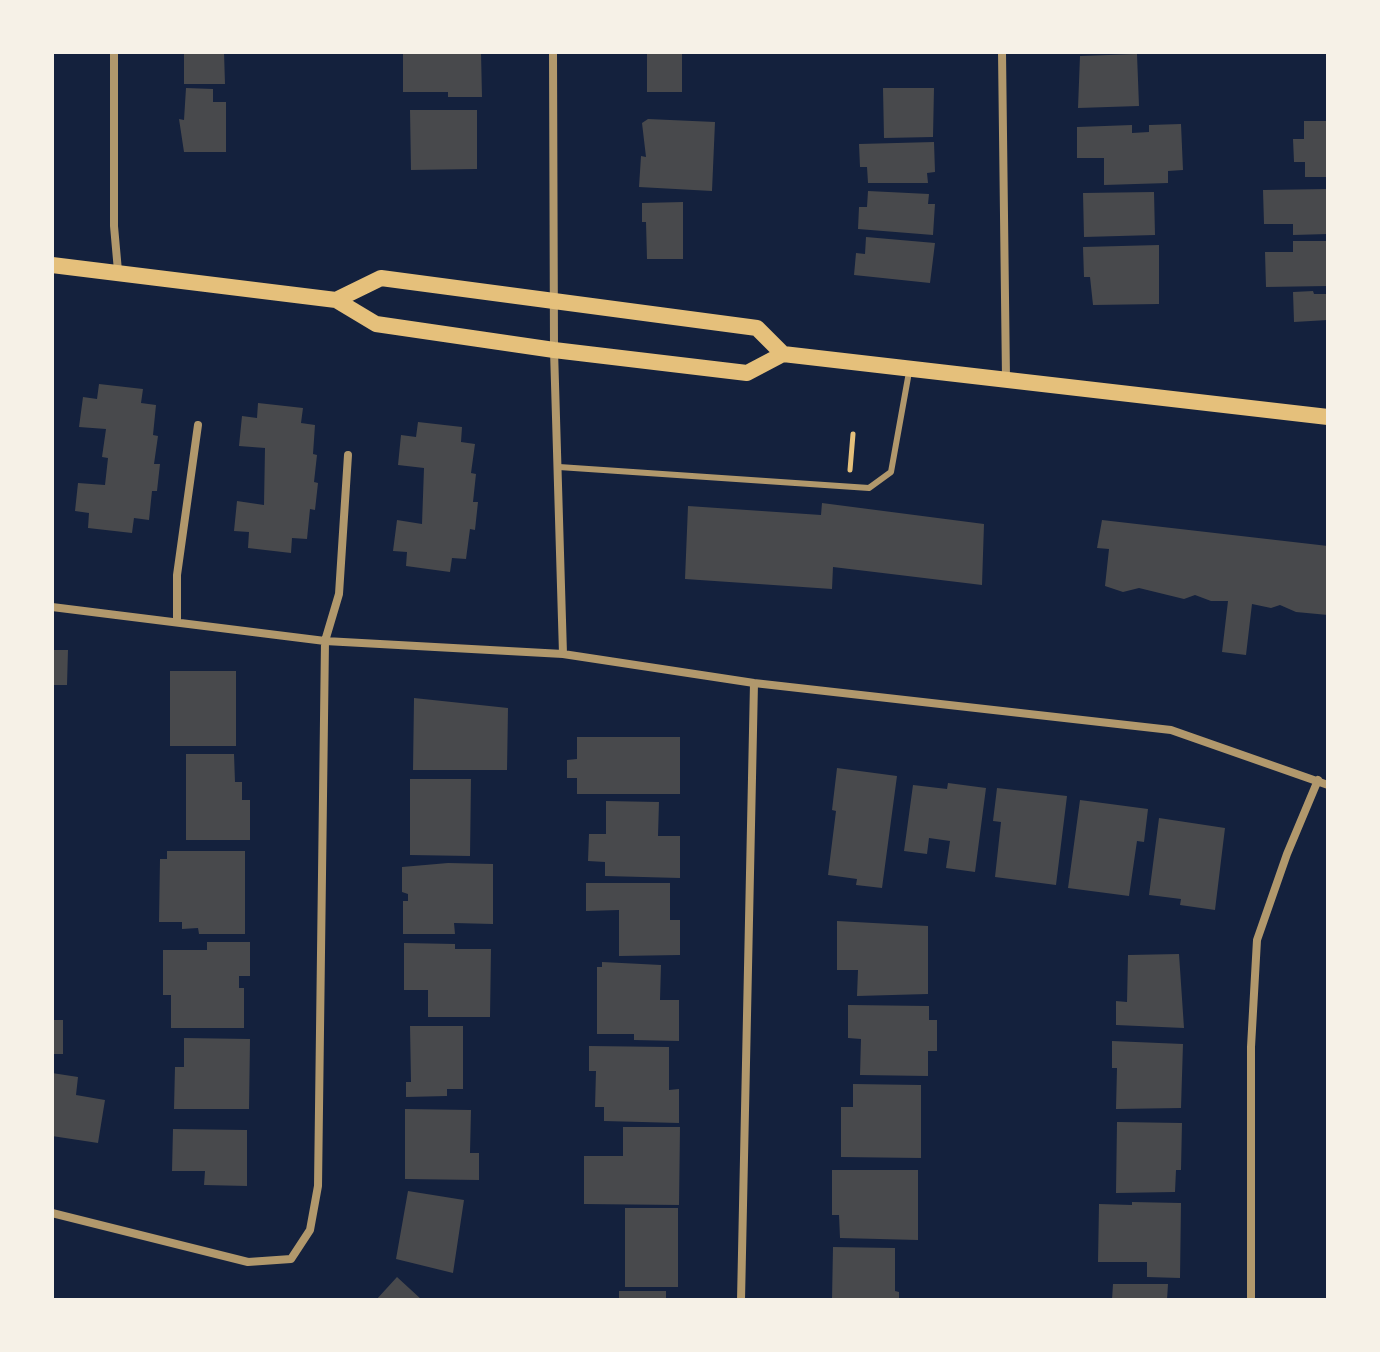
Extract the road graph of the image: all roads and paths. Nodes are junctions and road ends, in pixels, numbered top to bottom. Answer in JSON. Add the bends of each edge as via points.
{"nodes":[{"id":1,"x":114,"y":52,"type":"edge"},
{"id":2,"x":553,"y":52,"type":"edge"},
{"id":3,"x":1002,"y":52,"type":"edge"},
{"id":4,"x":52,"y":265,"type":"edge"},
{"id":5,"x":118,"y":271,"type":"junction"},
{"id":6,"x":336,"y":300,"type":"junction"},
{"id":7,"x":554,"y":301,"type":"junction"},
{"id":8,"x":554,"y":350,"type":"junction"},
{"id":9,"x":783,"y":354,"type":"junction"},
{"id":10,"x":909,"y":368,"type":"junction"},
{"id":11,"x":1006,"y":379,"type":"junction"},
{"id":12,"x":1328,"y":417,"type":"edge"},
{"id":13,"x":198,"y":425,"type":"dead end"},
{"id":14,"x":348,"y":455,"type":"dead end"},
{"id":15,"x":559,"y":467,"type":"junction"},
{"id":16,"x":52,"y":607,"type":"edge"},
{"id":17,"x":177,"y":621,"type":"junction"},
{"id":18,"x":325,"y":641,"type":"junction"},
{"id":19,"x":563,"y":654,"type":"junction"},
{"id":20,"x":754,"y":683,"type":"junction"},
{"id":21,"x":1318,"y":780,"type":"junction"},
{"id":22,"x":1328,"y":785,"type":"edge"},
{"id":23,"x":52,"y":1213,"type":"edge"},
{"id":24,"x":741,"y":1300,"type":"edge"},
{"id":25,"x":1251,"y":1300,"type":"edge"}],
"edges":[{"from":1,"to":5,"type":"street"},
{"from":2,"to":7,"type":"street"},
{"from":3,"to":11,"type":"street"},
{"from":4,"to":5,"type":"main road"},
{"from":5,"to":6,"type":"main road"},
{"from":6,"to":7,"type":"main road","via":[[381,278]]},
{"from":6,"to":8,"type":"main road","via":[[376,324]]},
{"from":7,"to":8,"type":"street"},
{"from":7,"to":9,"type":"main road","via":[[757,328]]},
{"from":8,"to":9,"type":"main road","via":[[747,373]]},
{"from":8,"to":15,"type":"street"},
{"from":9,"to":10,"type":"main road"},
{"from":10,"to":11,"type":"main road"},
{"from":10,"to":15,"type":"lane","via":[[891,472],[869,488]]},
{"from":11,"to":12,"type":"main road"},
{"from":13,"to":17,"type":"street","via":[[177,575]]},
{"from":14,"to":18,"type":"street","via":[[339,594]]},
{"from":15,"to":19,"type":"street"},
{"from":16,"to":17,"type":"street"},
{"from":17,"to":18,"type":"street"},
{"from":18,"to":19,"type":"street"},
{"from":18,"to":23,"type":"street","via":[[318,1186],[310,1230],[291,1259],[248,1262]]},
{"from":19,"to":20,"type":"street"},
{"from":20,"to":21,"type":"street","via":[[1171,730]]},
{"from":20,"to":24,"type":"street"},
{"from":21,"to":22,"type":"street"},
{"from":21,"to":25,"type":"street","via":[[1257,940],[1251,1047]]}]}
